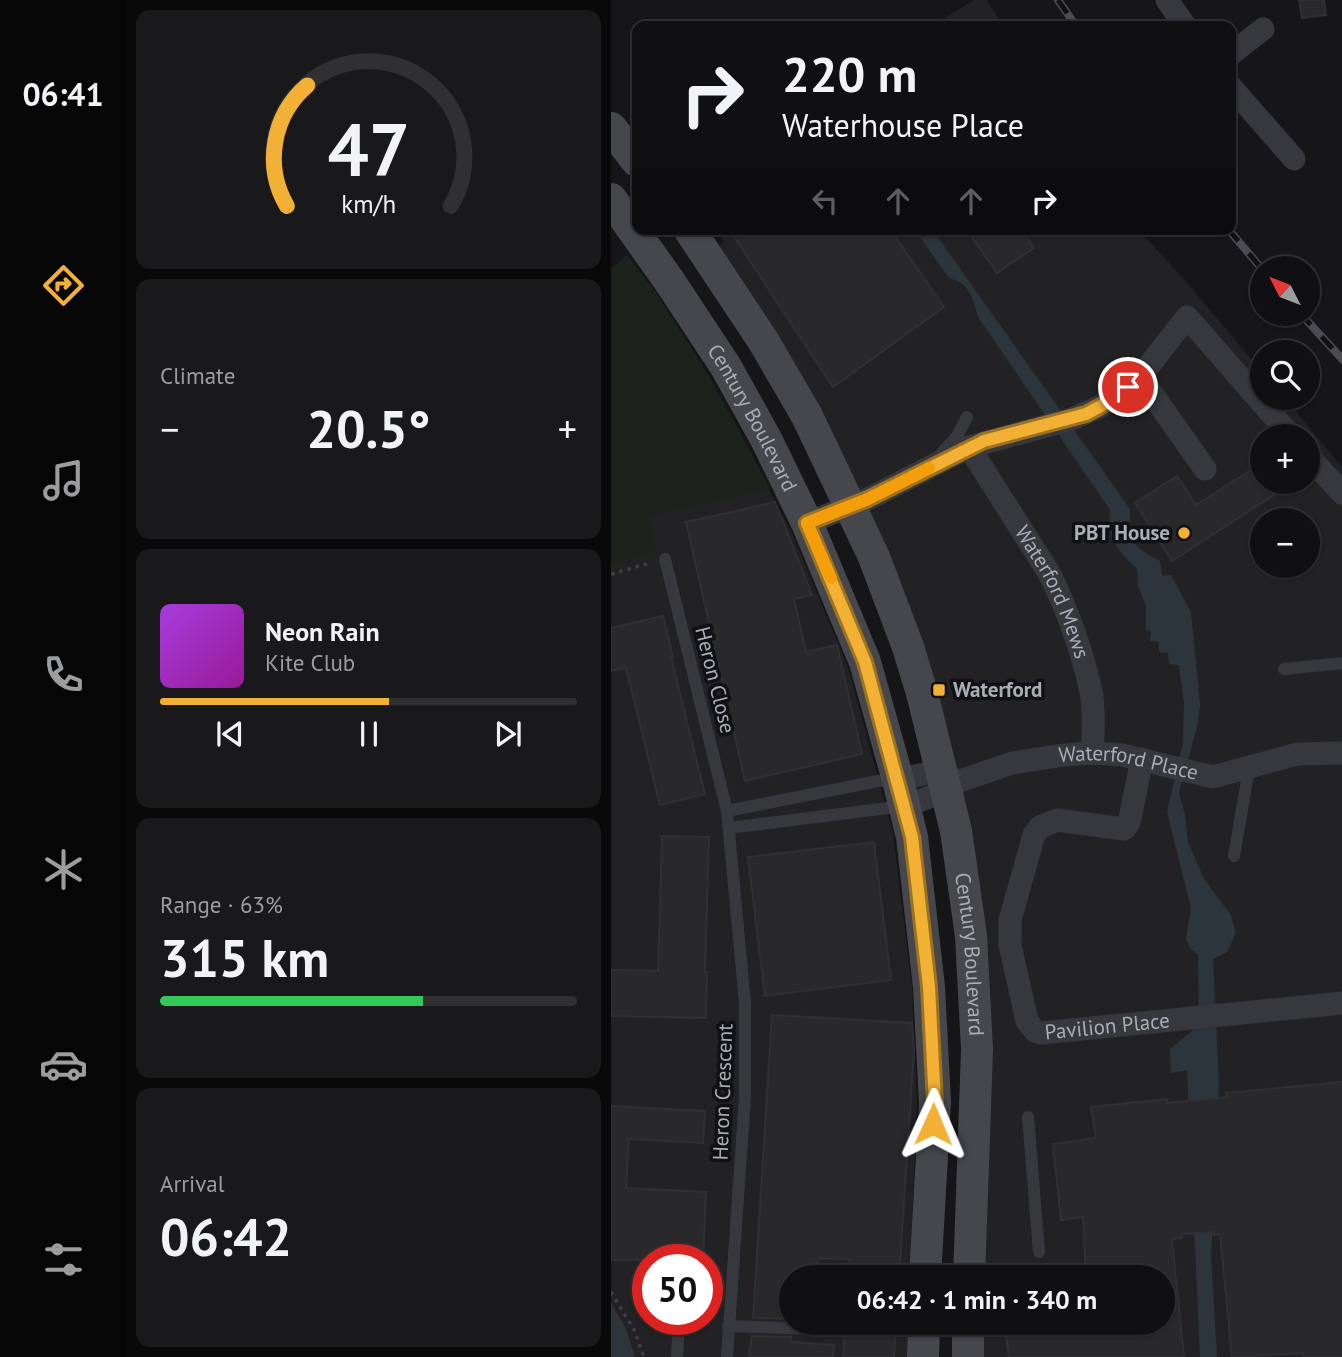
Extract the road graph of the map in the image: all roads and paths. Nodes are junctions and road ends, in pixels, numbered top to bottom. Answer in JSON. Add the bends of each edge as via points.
{"nodes":[{"id":1,"x":1167,"y":0,"type":"edge"},
{"id":2,"x":1182,"y":21,"type":"edge"},
{"id":3,"x":1263,"y":29,"type":"dead end"},
{"id":4,"x":1236,"y":50,"type":"edge"},
{"id":5,"x":1236,"y":93,"type":"edge"},
{"id":6,"x":611,"y":128,"type":"edge"},
{"id":7,"x":632,"y":155,"type":"edge"},
{"id":8,"x":1294,"y":159,"type":"dead end"},
{"id":9,"x":611,"y":199,"type":"edge"},
{"id":10,"x":632,"y":228,"type":"edge"},
{"id":11,"x":637,"y":235,"type":"edge"},
{"id":12,"x":693,"y":235,"type":"edge"},
{"id":13,"x":1140,"y":377,"type":"junction"},
{"id":14,"x":967,"y":417,"type":"dead end"},
{"id":15,"x":1281,"y":424,"type":"edge"},
{"id":16,"x":969,"y":447,"type":"junction"},
{"id":17,"x":1205,"y":469,"type":"dead end"},
{"id":18,"x":1320,"y":469,"type":"edge"},
{"id":19,"x":921,"y":471,"type":"junction"},
{"id":20,"x":1342,"y":494,"type":"edge"},
{"id":21,"x":851,"y":505,"type":"junction"},
{"id":22,"x":807,"y":523,"type":"junction"},
{"id":23,"x":665,"y":559,"type":"joint"},
{"id":24,"x":611,"y":574,"type":"edge"},
{"id":25,"x":1342,"y":663,"type":"edge"},
{"id":26,"x":1284,"y":670,"type":"dead end"},
{"id":27,"x":1092,"y":752,"type":"junction"},
{"id":28,"x":1342,"y":753,"type":"edge"},
{"id":29,"x":1142,"y":759,"type":"junction"},
{"id":30,"x":1249,"y":768,"type":"junction"},
{"id":31,"x":948,"y":781,"type":"junction"},
{"id":32,"x":901,"y":793,"type":"junction"},
{"id":33,"x":727,"y":811,"type":"junction"},
{"id":34,"x":729,"y":828,"type":"junction"},
{"id":35,"x":1234,"y":856,"type":"dead end"},
{"id":36,"x":1342,"y":1003,"type":"edge"},
{"id":37,"x":1028,"y":1117,"type":"dead end"},
{"id":38,"x":1039,"y":1252,"type":"dead end"},
{"id":39,"x":926,"y":1265,"type":"edge"},
{"id":40,"x":969,"y":1265,"type":"edge"},
{"id":41,"x":611,"y":1292,"type":"edge"},
{"id":42,"x":728,"y":1326,"type":"junction"},
{"id":43,"x":779,"y":1328,"type":"edge"},
{"id":44,"x":924,"y":1335,"type":"edge"},
{"id":45,"x":968,"y":1335,"type":"edge"},
{"id":46,"x":678,"y":1337,"type":"dead end"},
{"id":47,"x":644,"y":1357,"type":"edge"},
{"id":48,"x":677,"y":1357,"type":"edge"},
{"id":49,"x":727,"y":1357,"type":"edge"},
{"id":50,"x":923,"y":1357,"type":"edge"},
{"id":51,"x":967,"y":1357,"type":"edge"}],
"edges":[{"from":1,"to":2,"type":"street"},
{"from":3,"to":4,"type":"street"},
{"from":5,"to":8,"type":"street"},
{"from":6,"to":7,"type":"main road"},
{"from":9,"to":10,"type":"main road","name":"Century Boulevard","bridge":true},
{"from":11,"to":22,"type":"main road","name":"Century Boulevard","bridge":true,"via":[[726,366]]},
{"from":12,"to":21,"type":"main road","name":"Century Boulevard","via":[[764,342]]},
{"from":13,"to":15,"type":"street","via":[[1187,317]]},
{"from":13,"to":16,"type":"street","via":[[1101,406],[1072,419]]},
{"from":13,"to":17,"type":"street"},
{"from":14,"to":19,"type":"lane","via":[[957,436]]},
{"from":16,"to":19,"type":"street"},
{"from":16,"to":27,"type":"street","name":"Waterford Mews","via":[[1060,595],[1091,691]]},
{"from":18,"to":20,"type":"street"},
{"from":19,"to":21,"type":"street"},
{"from":21,"to":22,"type":"street"},
{"from":21,"to":31,"type":"main road","name":"Century Boulevard","via":[[908,648]]},
{"from":22,"to":32,"type":"main road","name":"Century Boulevard","via":[[865,662]]},
{"from":23,"to":24,"type":"path"},
{"from":23,"to":33,"type":"lane","name":"Heron Close"},
{"from":25,"to":26,"type":"lane"},
{"from":27,"to":29,"type":"street","name":"Waterford Place"},
{"from":27,"to":31,"type":"street","name":"Waterford Place","via":[[1012,764]]},
{"from":28,"to":30,"type":"street","name":"Waterford Place","via":[[1297,754]]},
{"from":29,"to":30,"type":"street","name":"Waterford Place","via":[[1213,777]]},
{"from":29,"to":36,"type":"street","name":"Pavilion Place","via":[[1124,829],[1057,820],[1034,835],[1010,920],[1010,945],[1027,1021],[1035,1031]]},
{"from":30,"to":35,"type":"lane"},
{"from":31,"to":32,"type":"street","name":"Waterford Place"},
{"from":31,"to":40,"type":"main road","name":"Century Boulevard","via":[[971,936],[977,1049]]},
{"from":32,"to":33,"type":"lane","via":[[878,781]]},
{"from":32,"to":34,"type":"lane"},
{"from":32,"to":39,"type":"main road","name":"Century Boulevard","via":[[912,837],[929,987],[935,1103]]},
{"from":33,"to":34,"type":"lane","name":"Heron Crescent"},
{"from":34,"to":42,"type":"lane","name":"Heron Crescent","via":[[745,1003],[745,1097]]},
{"from":37,"to":38,"type":"lane"},
{"from":41,"to":47,"type":"path"},
{"from":42,"to":43,"type":"lane"},
{"from":42,"to":49,"type":"lane","name":"Heron Crescent"},
{"from":44,"to":50,"type":"main road"},
{"from":45,"to":51,"type":"main road"},
{"from":46,"to":48,"type":"lane"}]}
